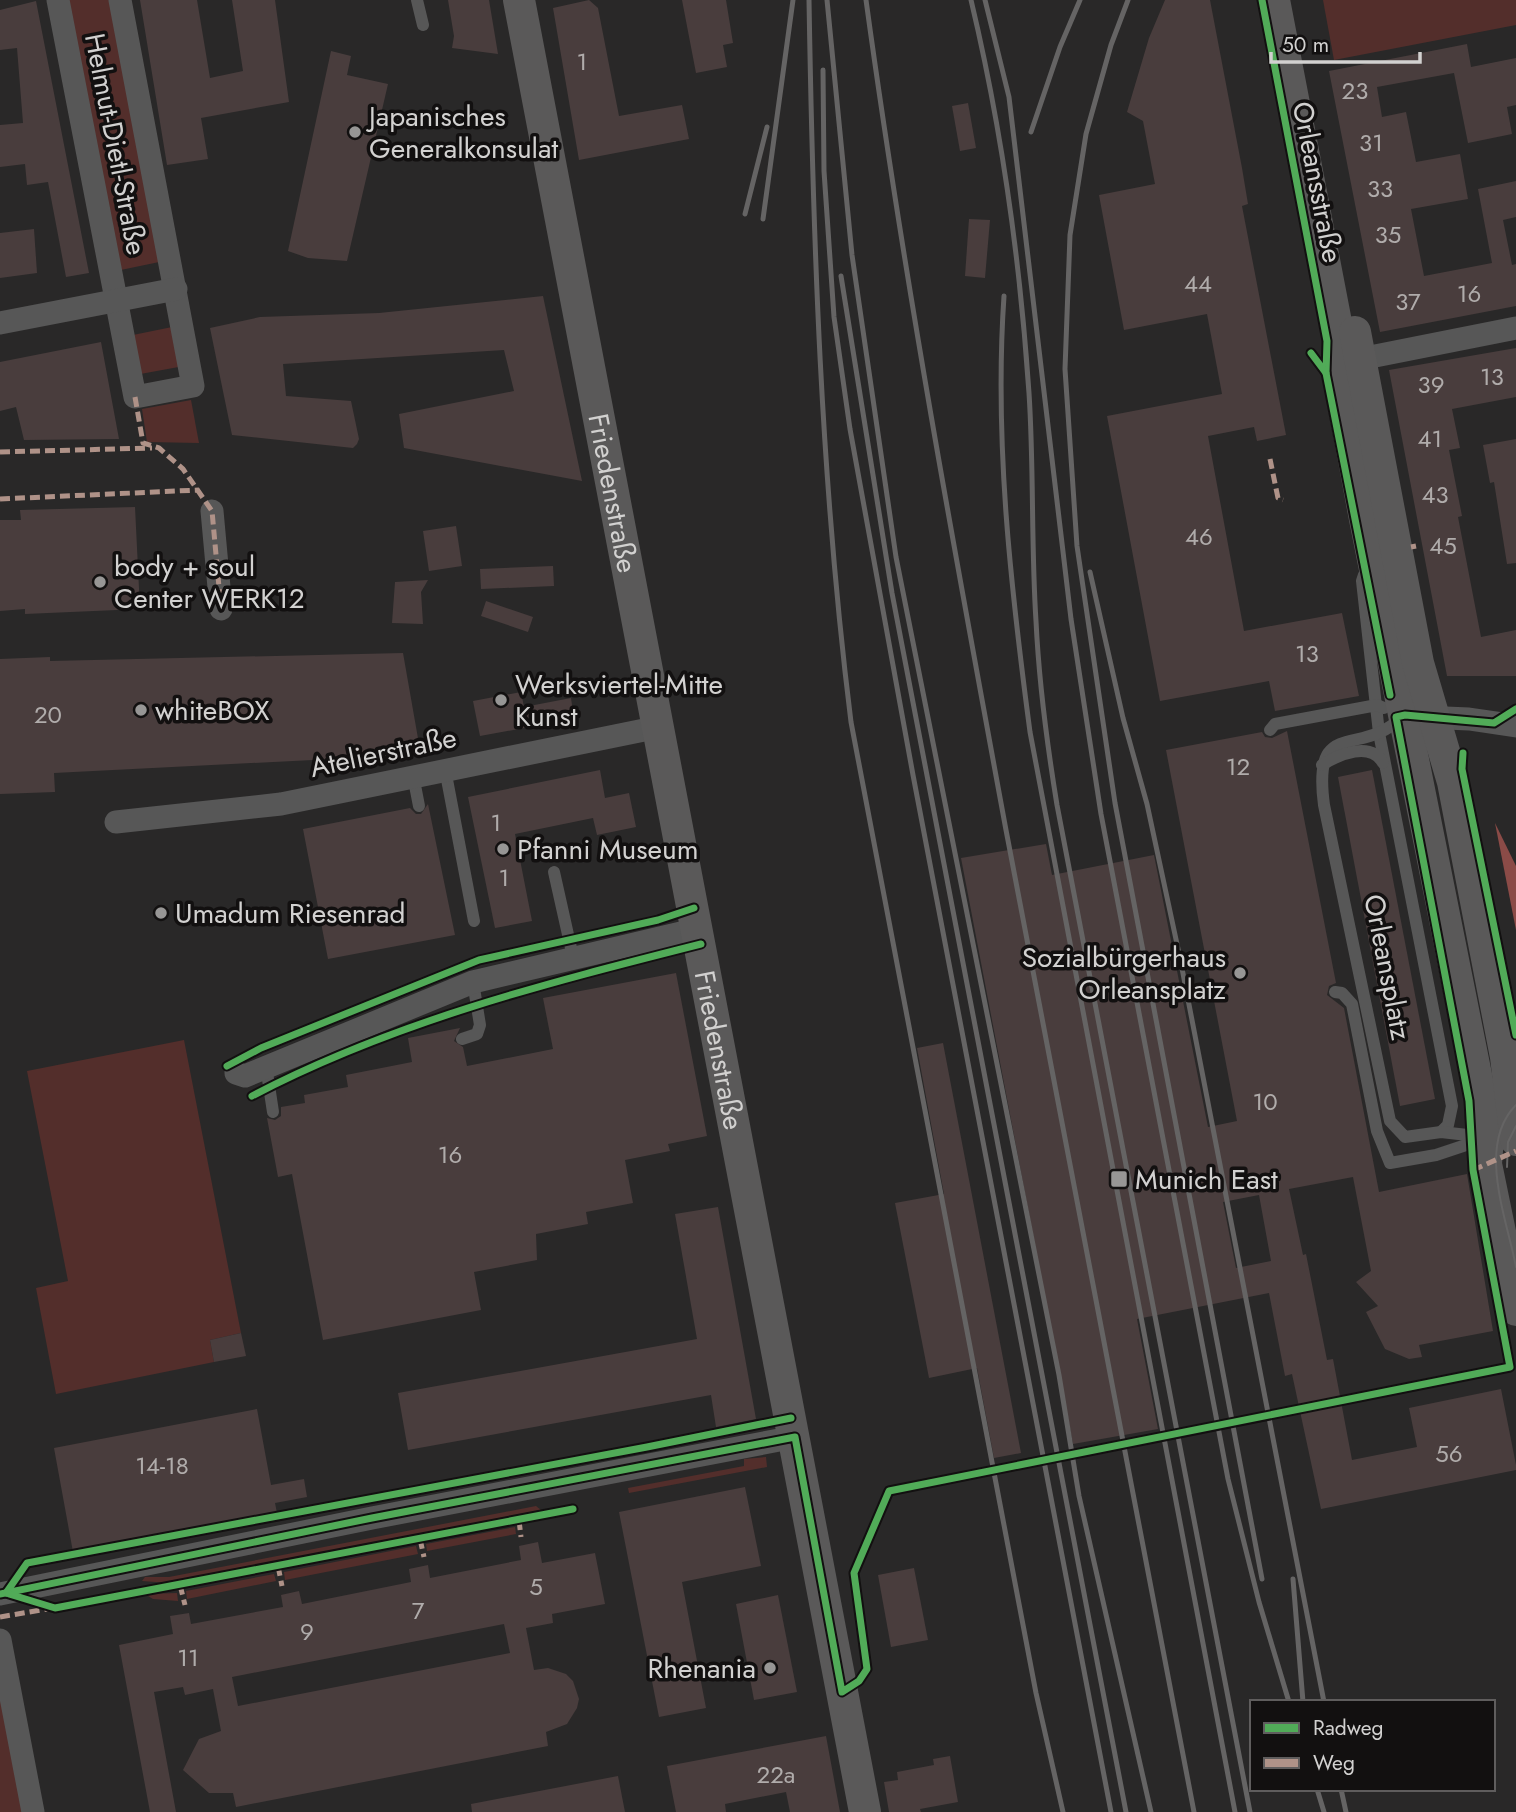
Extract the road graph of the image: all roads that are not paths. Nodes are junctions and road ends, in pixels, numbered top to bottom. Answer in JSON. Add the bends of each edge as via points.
{"nodes":[{"id":1,"x":58,"y":0,"type":"edge"},
{"id":2,"x":120,"y":0,"type":"edge"},
{"id":3,"x":417,"y":0,"type":"edge"},
{"id":4,"x":519,"y":0,"type":"edge"},
{"id":5,"x":1274,"y":0,"type":"edge"},
{"id":6,"x":1284,"y":0,"type":"edge"},
{"id":7,"x":1293,"y":0,"type":"edge"},
{"id":8,"x":423,"y":25,"type":"dead end"},
{"id":9,"x":176,"y":289,"type":"junction"},
{"id":10,"x":116,"y":299,"type":"junction"},
{"id":11,"x":0,"y":323,"type":"edge"},
{"id":12,"x":1516,"y":328,"type":"edge"},
{"id":13,"x":1351,"y":361,"type":"junction"},
{"id":14,"x":212,"y":511,"type":"dead end"},
{"id":15,"x":221,"y":609,"type":"dead end"},
{"id":16,"x":1422,"y":676,"type":"junction"},
{"id":17,"x":1391,"y":710,"type":"junction"},
{"id":18,"x":1436,"y":719,"type":"junction"},
{"id":19,"x":1516,"y":726,"type":"edge"},
{"id":20,"x":659,"y":727,"type":"junction"},
{"id":21,"x":1270,"y":730,"type":"dead end"},
{"id":22,"x":1379,"y":733,"type":"junction"},
{"id":23,"x":1322,"y":765,"type":"junction"},
{"id":24,"x":445,"y":769,"type":"junction"},
{"id":25,"x":1386,"y":769,"type":"junction"},
{"id":26,"x":413,"y":775,"type":"junction"},
{"id":27,"x":419,"y":806,"type":"dead end"},
{"id":28,"x":116,"y":822,"type":"dead end"},
{"id":29,"x":554,"y":872,"type":"dead end"},
{"id":30,"x":474,"y":921,"type":"dead end"},
{"id":31,"x":698,"y":929,"type":"junction"},
{"id":32,"x":573,"y":957,"type":"junction"},
{"id":33,"x":473,"y":982,"type":"junction"},
{"id":34,"x":1335,"y":992,"type":"dead end"},
{"id":35,"x":462,"y":1039,"type":"dead end"},
{"id":36,"x":266,"y":1066,"type":"junction"},
{"id":37,"x":236,"y":1073,"type":"dead end"},
{"id":38,"x":1452,"y":1107,"type":"junction"},
{"id":39,"x":273,"y":1112,"type":"dead end"},
{"id":40,"x":1441,"y":1132,"type":"junction"},
{"id":41,"x":1496,"y":1143,"type":"edge"},
{"id":42,"x":1516,"y":1310,"type":"edge"},
{"id":43,"x":795,"y":1437,"type":"junction"},
{"id":44,"x":0,"y":1594,"type":"edge"},
{"id":45,"x":0,"y":1640,"type":"edge"},
{"id":46,"x":33,"y":1812,"type":"edge"},
{"id":47,"x":864,"y":1812,"type":"edge"}],
"edges":[{"from":1,"to":10,"type":"street","name":"Helmut-Dietl-Straße"},
{"from":2,"to":9,"type":"street","name":"Helmut-Dietl-Straße"},
{"from":3,"to":8,"type":"lane"},
{"from":4,"to":20,"type":"main road","name":"Friedenstraße"},
{"from":5,"to":13,"type":"main road","name":"Orleansstraße","via":[[1339,338]]},
{"from":6,"to":13,"type":"lane"},
{"from":7,"to":13,"type":"main road","name":"Orleansstraße"},
{"from":9,"to":10,"type":"street","name":"Helmut-Dietl-Straße"},
{"from":9,"to":10,"type":"street","name":"Helmut-Dietl-Straße","via":[[193,386],[135,397]]},
{"from":10,"to":11,"type":"street"},
{"from":12,"to":13,"type":"street"},
{"from":13,"to":16,"type":"main road","name":"Orleansstraße"},
{"from":13,"to":17,"type":"main road","name":"Orleansstraße","via":[[1342,396],[1371,555]]},
{"from":14,"to":15,"type":"street"},
{"from":16,"to":17,"type":"lane","name":"Orleansplatz"},
{"from":16,"to":18,"type":"main road","name":"Orleansstraße"},
{"from":17,"to":18,"type":"street"},
{"from":17,"to":21,"type":"lane","via":[[1275,724]]},
{"from":17,"to":22,"type":"lane","name":"Orleansplatz"},
{"from":17,"to":22,"type":"lane","via":[[1390,729]]},
{"from":17,"to":41,"type":"main road","name":"Orleansstraße"},
{"from":18,"to":19,"type":"street"},
{"from":18,"to":41,"type":"main road","name":"Orleansstraße","via":[[1453,782],[1506,1057]]},
{"from":20,"to":24,"type":"street","name":"Atelierstraße"},
{"from":20,"to":31,"type":"main road","name":"Friedenstraße"},
{"from":22,"to":23,"type":"lane","via":[[1337,744]]},
{"from":22,"to":25,"type":"lane","name":"Orleansplatz"},
{"from":23,"to":25,"type":"lane","via":[[1367,750],[1378,755]]},
{"from":23,"to":40,"type":"lane","name":"Orleansplatz","via":[[1324,804],[1390,1121],[1405,1137]]},
{"from":24,"to":26,"type":"street","name":"Atelierstraße"},
{"from":24,"to":30,"type":"lane"},
{"from":25,"to":38,"type":"lane","name":"Orleansplatz"},
{"from":26,"to":27,"type":"lane"},
{"from":26,"to":28,"type":"street","name":"Atelierstraße","via":[[281,804]]},
{"from":29,"to":32,"type":"lane"},
{"from":31,"to":32,"type":"street"},
{"from":31,"to":43,"type":"main road","name":"Friedenstraße"},
{"from":32,"to":33,"type":"street"},
{"from":33,"to":35,"type":"lane","via":[[480,1025],[477,1034]]},
{"from":33,"to":36,"type":"street"},
{"from":34,"to":41,"type":"lane","name":"Orleansplatz","via":[[1352,1004],[1377,1131],[1390,1163]]},
{"from":36,"to":37,"type":"street","via":[[245,1076]]},
{"from":36,"to":39,"type":"lane"},
{"from":38,"to":40,"type":"lane","via":[[1448,1125]]},
{"from":38,"to":41,"type":"lane","name":"Orleansstraße"},
{"from":40,"to":41,"type":"lane","name":"Orleansplatz"},
{"from":41,"to":42,"type":"main road","name":"Orleansstraße"},
{"from":43,"to":44,"type":"street"},
{"from":43,"to":47,"type":"main road","name":"Friedenstraße"},
{"from":45,"to":46,"type":"street"}]}
